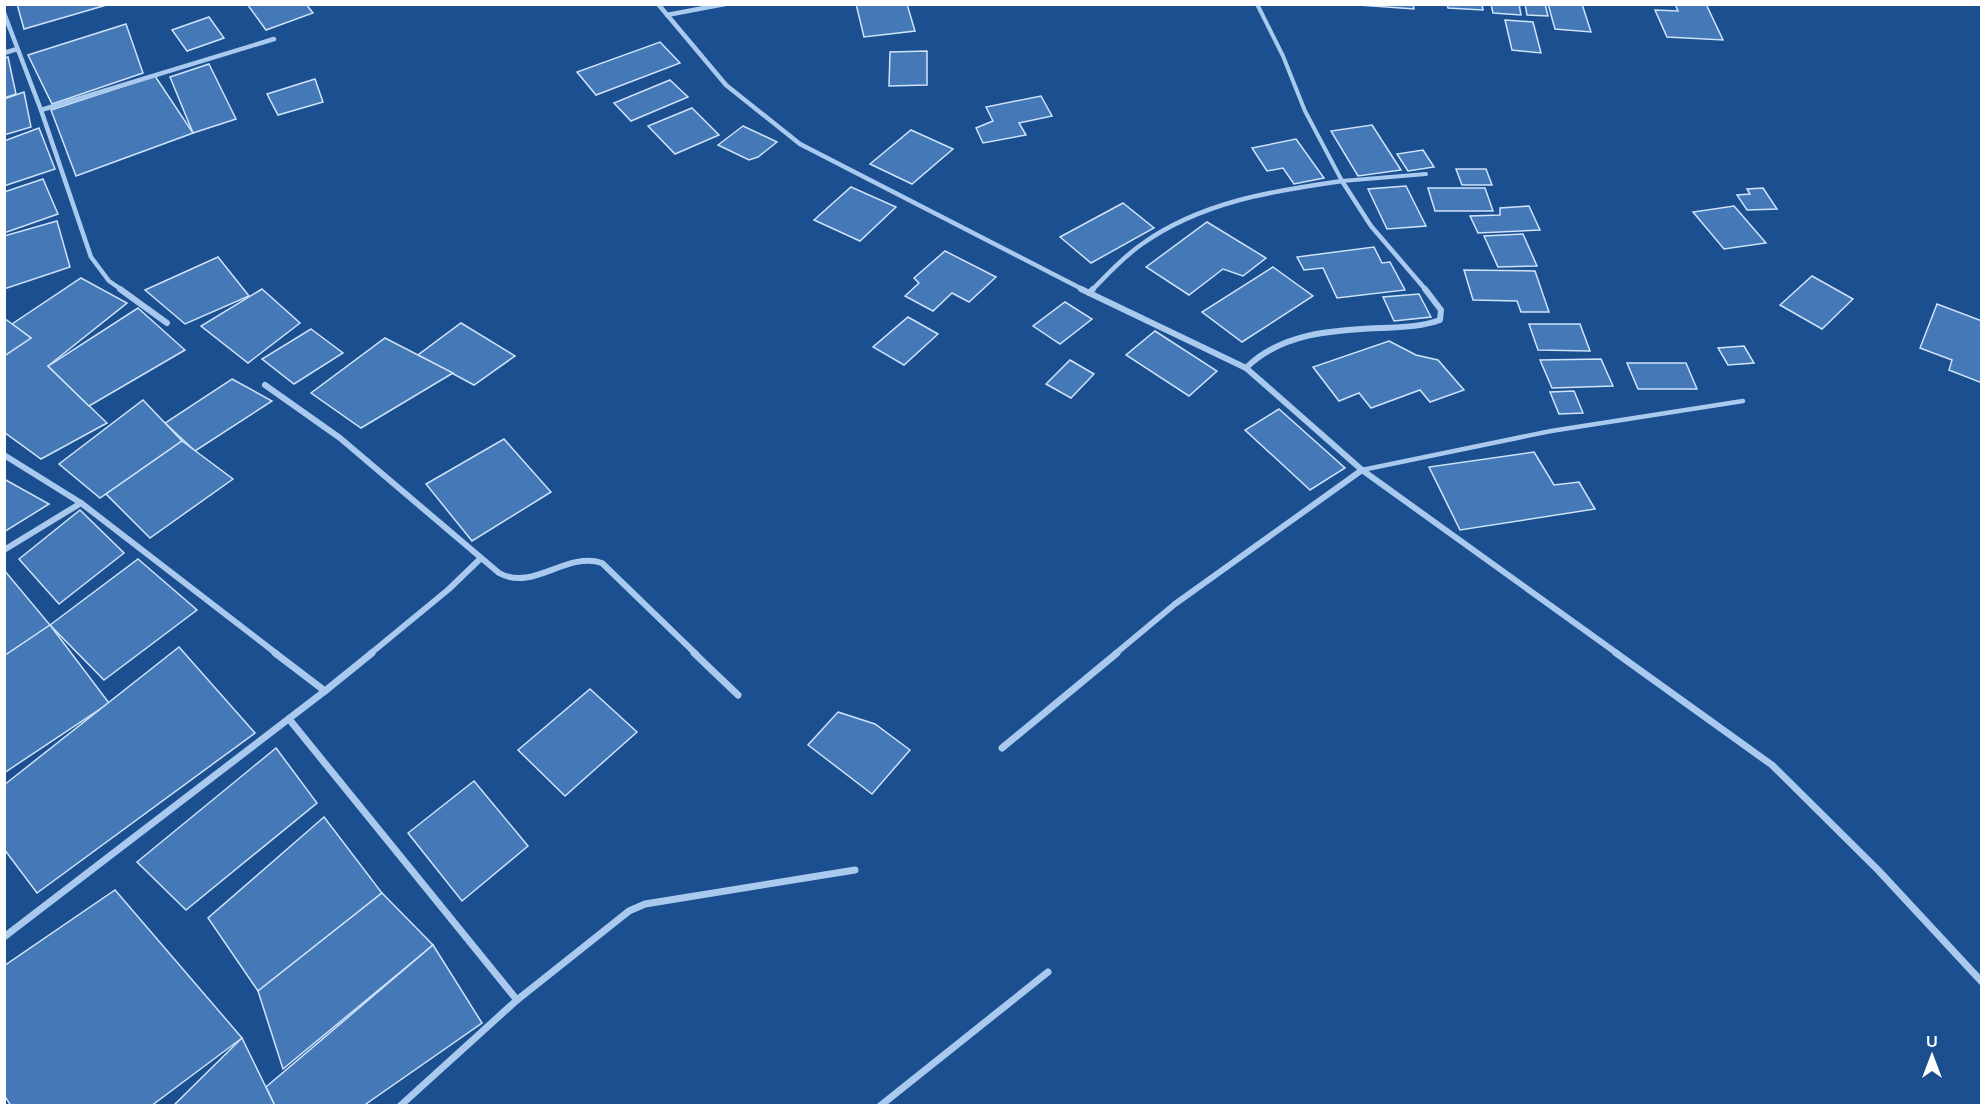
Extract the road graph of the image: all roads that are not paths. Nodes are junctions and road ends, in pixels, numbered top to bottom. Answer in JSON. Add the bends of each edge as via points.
{"nodes":[{"id":1,"x":658,"y":4,"type":"edge"},
{"id":2,"x":725,"y":4,"type":"edge"},
{"id":3,"x":1257,"y":4,"type":"edge"},
{"id":4,"x":4,"y":14,"type":"edge"},
{"id":5,"x":667,"y":15,"type":"junction"},
{"id":6,"x":274,"y":39,"type":"dead end"},
{"id":7,"x":17,"y":49,"type":"junction"},
{"id":8,"x":4,"y":53,"type":"edge"},
{"id":9,"x":41,"y":110,"type":"junction"},
{"id":10,"x":1426,"y":174,"type":"dead end"},
{"id":11,"x":1342,"y":181,"type":"junction"},
{"id":12,"x":1089,"y":293,"type":"junction"},
{"id":13,"x":166,"y":323,"type":"dead end"},
{"id":14,"x":1246,"y":368,"type":"junction"},
{"id":15,"x":265,"y":385,"type":"dead end"},
{"id":16,"x":1743,"y":401,"type":"dead end"},
{"id":17,"x":4,"y":454,"type":"edge"},
{"id":18,"x":1362,"y":470,"type":"junction"},
{"id":19,"x":81,"y":503,"type":"junction"},
{"id":20,"x":4,"y":550,"type":"edge"},
{"id":21,"x":480,"y":559,"type":"junction"},
{"id":22,"x":325,"y":691,"type":"junction"},
{"id":23,"x":738,"y":695,"type":"dead end"},
{"id":24,"x":290,"y":719,"type":"junction"},
{"id":25,"x":1002,"y":748,"type":"dead end"},
{"id":26,"x":855,"y":870,"type":"dead end"},
{"id":27,"x":4,"y":937,"type":"edge"},
{"id":28,"x":1047,"y":972,"type":"dead end"},
{"id":29,"x":1982,"y":982,"type":"edge"},
{"id":30,"x":517,"y":1000,"type":"junction"},
{"id":31,"x":400,"y":1106,"type":"edge"},
{"id":32,"x":880,"y":1106,"type":"edge"}],
"edges":[{"from":1,"to":5,"type":"street"},
{"from":2,"to":5,"type":"street"},
{"from":3,"to":11,"type":"lane","via":[[1305,111]]},
{"from":4,"to":7,"type":"street"},
{"from":5,"to":12,"type":"street","via":[[726,85],[800,144]]},
{"from":6,"to":9,"type":"street"},
{"from":7,"to":8,"type":"street"},
{"from":7,"to":9,"type":"street"},
{"from":9,"to":13,"type":"street","via":[[91,257],[109,281]]},
{"from":10,"to":11,"type":"lane"},
{"from":11,"to":12,"type":"street","via":[[1220,204],[1142,243]]},
{"from":11,"to":14,"type":"street","via":[[1371,226],[1435,301],[1441,310],[1440,320],[1298,339],[1268,350]]},
{"from":12,"to":14,"type":"street"},
{"from":14,"to":18,"type":"street"},
{"from":15,"to":21,"type":"street","via":[[340,438]]},
{"from":16,"to":18,"type":"lane","via":[[1623,417]]},
{"from":17,"to":19,"type":"street"},
{"from":18,"to":25,"type":"street","via":[[1175,604]]},
{"from":18,"to":29,"type":"street","via":[[1772,765],[1878,870]]},
{"from":19,"to":20,"type":"street"},
{"from":19,"to":22,"type":"street"},
{"from":21,"to":22,"type":"street"},
{"from":21,"to":23,"type":"street","via":[[513,579],[581,559],[602,562]]},
{"from":22,"to":24,"type":"street"},
{"from":24,"to":27,"type":"street"},
{"from":24,"to":30,"type":"street"},
{"from":26,"to":30,"type":"street","via":[[638,907],[621,916]]},
{"from":28,"to":32,"type":"street"},
{"from":30,"to":31,"type":"street"}]}
